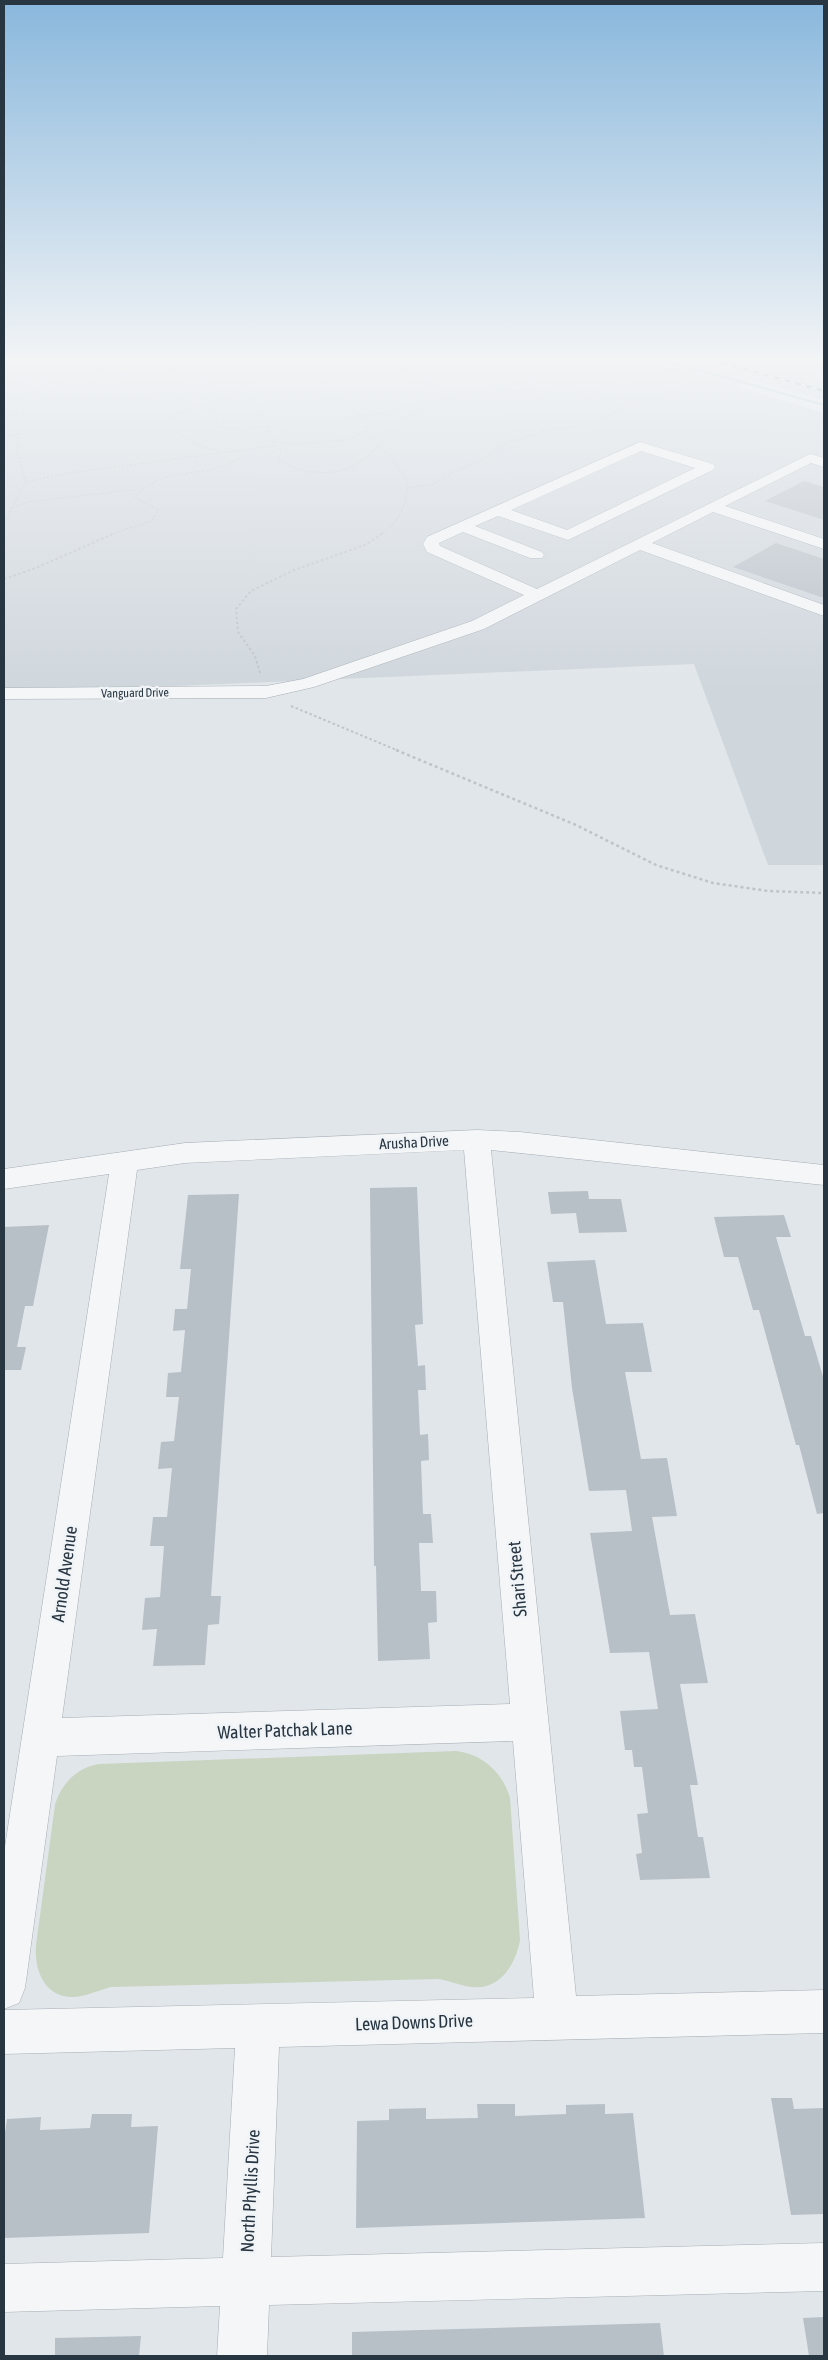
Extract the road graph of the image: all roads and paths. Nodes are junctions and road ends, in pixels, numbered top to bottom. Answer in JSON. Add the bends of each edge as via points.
{"nodes":[{"id":1,"x":23,"y":471,"type":"edge"},
{"id":2,"x":84,"y":471,"type":"edge"},
{"id":3,"x":207,"y":471,"type":"edge"},
{"id":4,"x":307,"y":471,"type":"edge"},
{"id":5,"x":343,"y":471,"type":"edge"},
{"id":6,"x":400,"y":471,"type":"edge"},
{"id":7,"x":455,"y":471,"type":"edge"},
{"id":8,"x":583,"y":471,"type":"edge"},
{"id":9,"x":700,"y":471,"type":"edge"},
{"id":10,"x":784,"y":471,"type":"edge"},
{"id":11,"x":26,"y":482,"type":"junction"},
{"id":12,"x":407,"y":488,"type":"junction"},
{"id":13,"x":139,"y":489,"type":"junction"},
{"id":14,"x":712,"y":507,"type":"junction"},
{"id":15,"x":12,"y":508,"type":"junction"},
{"id":16,"x":496,"y":510,"type":"junction"},
{"id":17,"x":4,"y":523,"type":"edge"},
{"id":18,"x":463,"y":527,"type":"junction"},
{"id":19,"x":639,"y":544,"type":"junction"},
{"id":20,"x":824,"y":544,"type":"edge"},
{"id":21,"x":536,"y":554,"type":"dead end"},
{"id":22,"x":4,"y":579,"type":"edge"},
{"id":23,"x":537,"y":595,"type":"junction"},
{"id":24,"x":824,"y":611,"type":"edge"},
{"id":25,"x":266,"y":692,"type":"junction"},
{"id":26,"x":4,"y":694,"type":"edge"},
{"id":27,"x":824,"y":893,"type":"edge"},
{"id":28,"x":477,"y":1140,"type":"junction"},
{"id":29,"x":124,"y":1160,"type":"junction"},
{"id":30,"x":824,"y":1175,"type":"edge"},
{"id":31,"x":4,"y":1179,"type":"edge"},
{"id":32,"x":530,"y":1722,"type":"junction"},
{"id":33,"x":40,"y":1738,"type":"junction"},
{"id":34,"x":4,"y":1988,"type":"edge"},
{"id":35,"x":824,"y":2012,"type":"edge"},
{"id":36,"x":557,"y":2018,"type":"junction"},
{"id":37,"x":258,"y":2026,"type":"junction"},
{"id":38,"x":4,"y":2032,"type":"edge"},
{"id":39,"x":824,"y":2267,"type":"edge"},
{"id":40,"x":246,"y":2282,"type":"junction"},
{"id":41,"x":4,"y":2288,"type":"edge"},
{"id":42,"x":242,"y":2356,"type":"edge"}],
"edges":[{"from":1,"to":11,"type":"path"},
{"from":2,"to":11,"type":"path"},
{"from":3,"to":13,"type":"path","via":[[176,474]]},
{"from":4,"to":5,"type":"path"},
{"from":6,"to":12,"type":"path","via":[[408,483]]},
{"from":7,"to":12,"type":"path","via":[[434,484]]},
{"from":8,"to":16,"type":"street"},
{"from":9,"to":16,"type":"street","via":[[568,536]]},
{"from":10,"to":14,"type":"street","name":"Vanguard Drive"},
{"from":11,"to":15,"type":"path"},
{"from":12,"to":25,"type":"path","via":[[396,524],[365,545],[294,570],[251,591],[236,609],[238,632],[254,656]]},
{"from":13,"to":15,"type":"path","via":[[54,498]]},
{"from":13,"to":22,"type":"path","via":[[136,497],[158,510],[152,521],[113,533],[63,557]]},
{"from":14,"to":19,"type":"street","name":"Vanguard Drive"},
{"from":14,"to":20,"type":"street"},
{"from":15,"to":17,"type":"path"},
{"from":16,"to":18,"type":"street"},
{"from":18,"to":21,"type":"street"},
{"from":18,"to":23,"type":"street","via":[[434,540],[431,544],[433,549]]},
{"from":19,"to":23,"type":"street","name":"Vanguard Drive"},
{"from":19,"to":24,"type":"street"},
{"from":23,"to":25,"type":"street","name":"Vanguard Drive","via":[[478,625],[308,683]]},
{"from":25,"to":26,"type":"street","name":"Vanguard Drive"},
{"from":25,"to":27,"type":"path","via":[[295,708],[576,825],[656,865],[713,882],[768,892]]},
{"from":28,"to":29,"type":"street","name":"Arusha Drive","via":[[201,1152]]},
{"from":28,"to":30,"type":"street","name":"Arusha Drive"},
{"from":28,"to":32,"type":"street","name":"Shari Street"},
{"from":29,"to":31,"type":"street","name":"Arusha Drive"},
{"from":29,"to":33,"type":"street","name":"Arnold Avenue"},
{"from":32,"to":33,"type":"street","name":"Walter Patchak Lane"},
{"from":32,"to":36,"type":"street","name":"Shari Street"},
{"from":33,"to":34,"type":"street","name":"Arnold Avenue"},
{"from":35,"to":36,"type":"street","name":"Lewa Downs Drive"},
{"from":36,"to":37,"type":"street","name":"Lewa Downs Drive"},
{"from":37,"to":38,"type":"street","name":"Lewa Downs Drive"},
{"from":37,"to":40,"type":"street","name":"North Phyllis Drive"},
{"from":39,"to":40,"type":"street"},
{"from":40,"to":41,"type":"street"},
{"from":40,"to":42,"type":"street","name":"North Phyllis Drive"}]}
